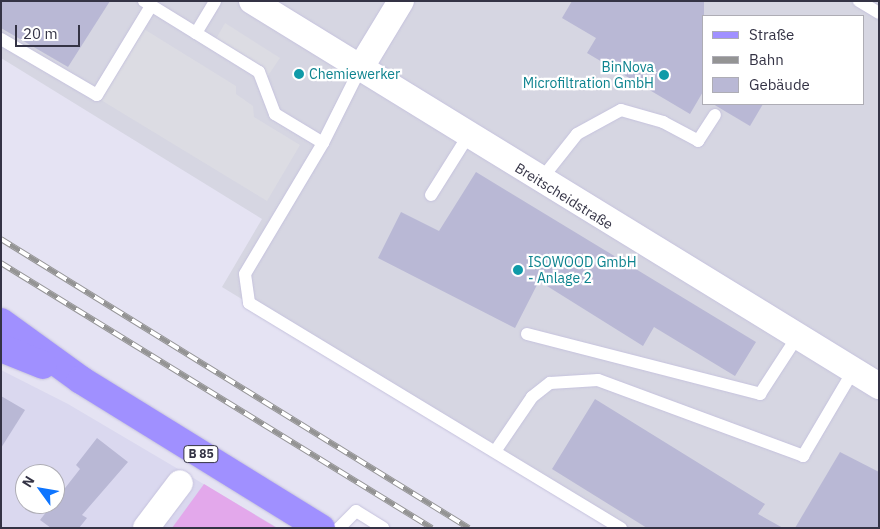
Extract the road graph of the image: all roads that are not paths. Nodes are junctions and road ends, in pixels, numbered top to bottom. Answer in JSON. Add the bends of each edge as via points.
{"nodes":[{"id":1,"x":216,"y":1,"type":"edge"},
{"id":2,"x":252,"y":1,"type":"edge"},
{"id":3,"x":401,"y":1,"type":"edge"},
{"id":4,"x":859,"y":1,"type":"edge"},
{"id":5,"x":148,"y":4,"type":"edge"},
{"id":6,"x":879,"y":13,"type":"edge"},
{"id":7,"x":196,"y":33,"type":"junction"},
{"id":8,"x":1,"y":39,"type":"edge"},
{"id":9,"x":361,"y":67,"type":"junction"},
{"id":10,"x":715,"y":115,"type":"dead end"},
{"id":11,"x":468,"y":136,"type":"junction"},
{"id":12,"x":323,"y":143,"type":"junction"},
{"id":13,"x":540,"y":182,"type":"junction"},
{"id":14,"x":431,"y":194,"type":"dead end"},
{"id":15,"x":1,"y":322,"type":"edge"},
{"id":16,"x":527,"y":334,"type":"dead end"},
{"id":17,"x":797,"y":337,"type":"junction"},
{"id":18,"x":1,"y":348,"type":"edge"},
{"id":19,"x":853,"y":371,"type":"junction"},
{"id":20,"x":81,"y":380,"type":"junction"},
{"id":21,"x":879,"y":386,"type":"edge"},
{"id":22,"x":496,"y":450,"type":"junction"},
{"id":23,"x":180,"y":483,"type":"dead end"},
{"id":24,"x":146,"y":528,"type":"edge"},
{"id":25,"x":321,"y":528,"type":"edge"},
{"id":26,"x":339,"y":528,"type":"edge"},
{"id":27,"x":383,"y":528,"type":"edge"},
{"id":28,"x":622,"y":528,"type":"edge"}],
"edges":[{"from":1,"to":7,"type":"lane"},
{"from":2,"to":9,"type":"street","name":"Breitscheidstraße"},
{"from":3,"to":9,"type":"street"},
{"from":4,"to":6,"type":"lane"},
{"from":5,"to":7,"type":"lane"},
{"from":5,"to":8,"type":"lane","via":[[97,95]]},
{"from":7,"to":12,"type":"lane","via":[[259,72],[275,114]]},
{"from":9,"to":11,"type":"street","name":"Breitscheidstraße"},
{"from":9,"to":12,"type":"lane"},
{"from":10,"to":13,"type":"lane","via":[[698,141],[663,122],[621,110],[577,134]]},
{"from":11,"to":13,"type":"street","name":"Breitscheidstraße"},
{"from":11,"to":14,"type":"lane"},
{"from":12,"to":22,"type":"lane","via":[[244,274],[249,303]]},
{"from":13,"to":17,"type":"street","name":"Breitscheidstraße"},
{"from":15,"to":20,"type":"main road","number":"B 85"},
{"from":16,"to":17,"type":"lane","via":[[760,394]]},
{"from":17,"to":19,"type":"street","name":"Breitscheidstraße"},
{"from":18,"to":20,"type":"main road","number":"B 85"},
{"from":19,"to":21,"type":"street","name":"Breitscheidstraße"},
{"from":19,"to":22,"type":"lane","via":[[803,456],[598,380],[550,383],[532,397]]},
{"from":20,"to":25,"type":"main road","number":"B 85"},
{"from":22,"to":28,"type":"lane"},
{"from":23,"to":24,"type":"street"},
{"from":26,"to":27,"type":"lane","via":[[356,510]]}]}
